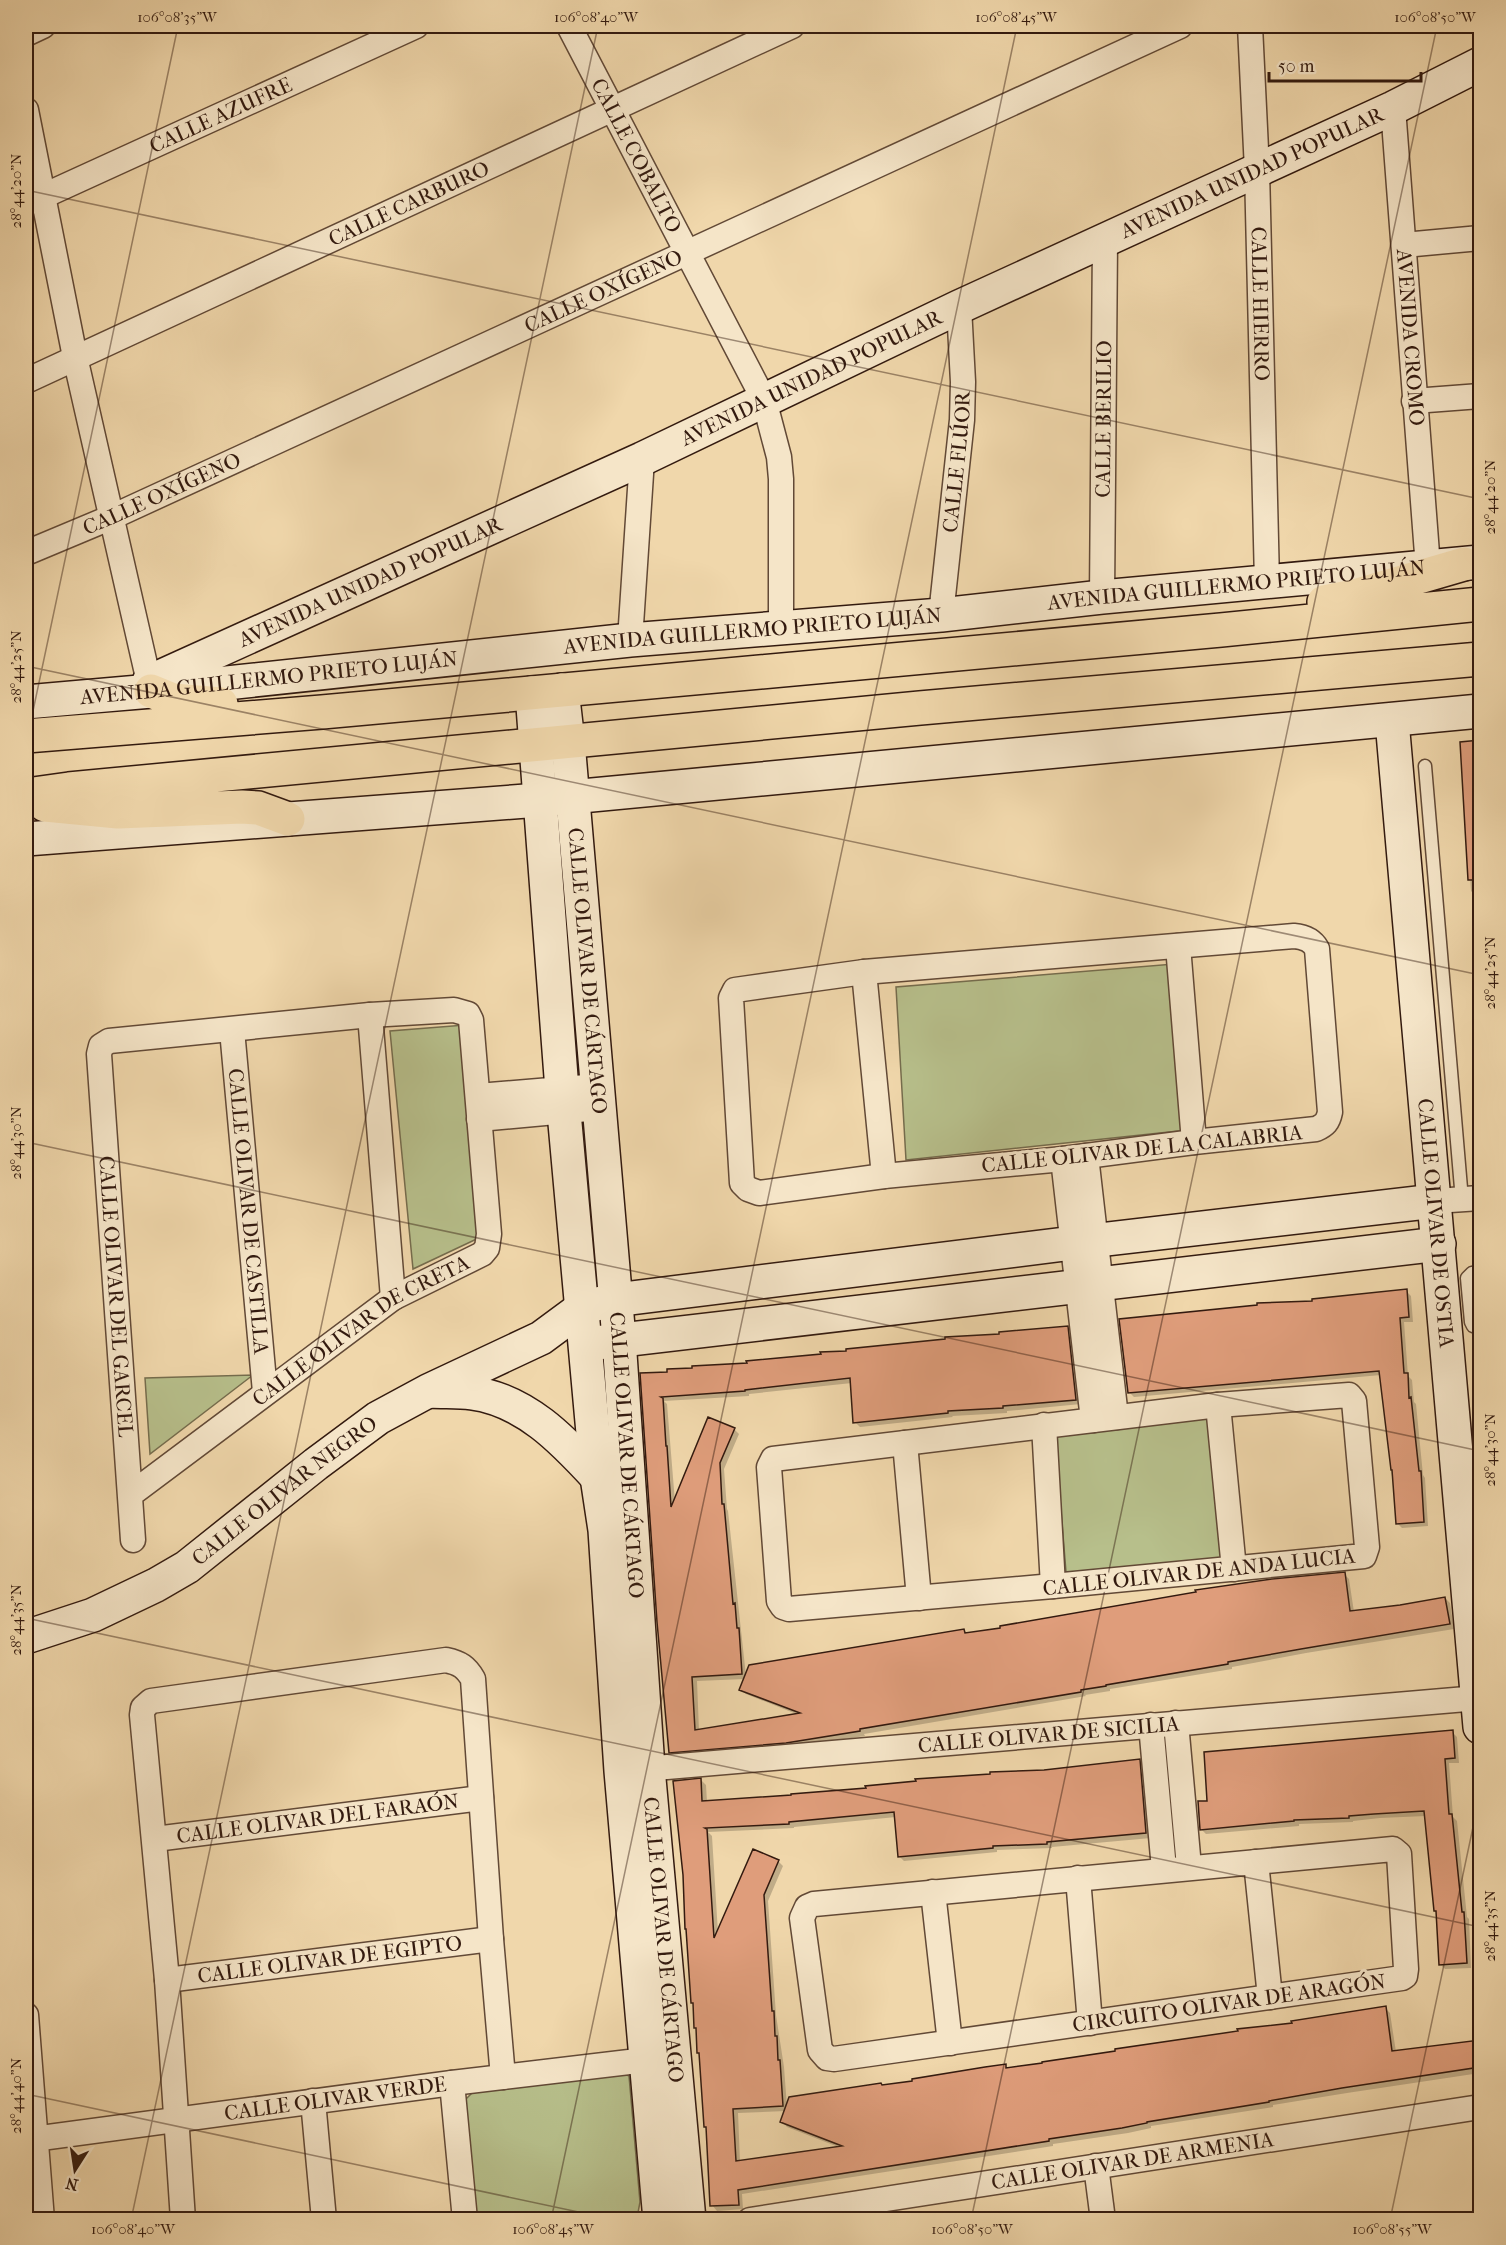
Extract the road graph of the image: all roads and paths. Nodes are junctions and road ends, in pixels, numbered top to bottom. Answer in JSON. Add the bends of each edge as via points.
{"nodes":[{"id":1,"x":43,"y":26,"type":"edge"},
{"id":2,"x":416,"y":26,"type":"edge"},
{"id":3,"x":569,"y":26,"type":"edge"},
{"id":4,"x":792,"y":26,"type":"edge"},
{"id":5,"x":1180,"y":26,"type":"edge"},
{"id":6,"x":1250,"y":26,"type":"edge"},
{"id":7,"x":26,"y":34,"type":"edge"},
{"id":8,"x":1480,"y":64,"type":"edge"},
{"id":9,"x":1466,"y":79,"type":"edge"},
{"id":10,"x":612,"y":108,"type":"junction"},
{"id":11,"x":1393,"y":108,"type":"junction"},
{"id":12,"x":26,"y":110,"type":"edge"},
{"id":13,"x":1257,"y":170,"type":"junction"},
{"id":14,"x":34,"y":200,"type":"edge"},
{"id":15,"x":1480,"y":238,"type":"edge"},
{"id":16,"x":1105,"y":240,"type":"junction"},
{"id":17,"x":1404,"y":245,"type":"junction"},
{"id":18,"x":686,"y":254,"type":"junction"},
{"id":19,"x":959,"y":307,"type":"junction"},
{"id":20,"x":75,"y":357,"type":"junction"},
{"id":21,"x":26,"y":381,"type":"edge"},
{"id":22,"x":1480,"y":396,"type":"edge"},
{"id":23,"x":764,"y":400,"type":"junction"},
{"id":24,"x":1414,"y":401,"type":"junction"},
{"id":25,"x":642,"y":459,"type":"junction"},
{"id":26,"x":112,"y":517,"type":"junction"},
{"id":27,"x":26,"y":553,"type":"edge"},
{"id":28,"x":1472,"y":563,"type":"edge"},
{"id":29,"x":1428,"y":567,"type":"junction"},
{"id":30,"x":1267,"y":582,"type":"junction"},
{"id":31,"x":1102,"y":597,"type":"junction"},
{"id":32,"x":1480,"y":604,"type":"edge"},
{"id":33,"x":941,"y":615,"type":"junction"},
{"id":34,"x":781,"y":628,"type":"junction"},
{"id":35,"x":1221,"y":630,"type":"junction"},
{"id":36,"x":630,"y":640,"type":"junction"},
{"id":37,"x":1480,"y":659,"type":"edge"},
{"id":38,"x":150,"y":686,"type":"junction"},
{"id":39,"x":547,"y":692,"type":"junction"},
{"id":40,"x":26,"y":702,"type":"edge"},
{"id":41,"x":1480,"y":711,"type":"edge"},
{"id":42,"x":322,"y":712,"type":"junction"},
{"id":43,"x":1392,"y":720,"type":"junction"},
{"id":44,"x":26,"y":736,"type":"edge"},
{"id":45,"x":568,"y":742,"type":"junction"},
{"id":46,"x":536,"y":745,"type":"junction"},
{"id":47,"x":1425,"y":766,"type":"dead end"},
{"id":48,"x":26,"y":795,"type":"edge"},
{"id":49,"x":573,"y":797,"type":"junction"},
{"id":50,"x":539,"y":800,"type":"junction"},
{"id":51,"x":26,"y":803,"type":"edge"},
{"id":52,"x":288,"y":819,"type":"junction"},
{"id":53,"x":26,"y":839,"type":"edge"},
{"id":54,"x":1178,"y":946,"type":"junction"},
{"id":55,"x":864,"y":972,"type":"junction"},
{"id":56,"x":370,"y":1015,"type":"junction"},
{"id":57,"x":232,"y":1030,"type":"junction"},
{"id":58,"x":99,"y":1053,"type":"joint"},
{"id":59,"x":599,"y":1097,"type":"junction"},
{"id":60,"x":563,"y":1101,"type":"junction"},
{"id":61,"x":479,"y":1107,"type":"junction"},
{"id":62,"x":1194,"y":1142,"type":"junction"},
{"id":63,"x":1075,"y":1157,"type":"junction"},
{"id":64,"x":884,"y":1176,"type":"junction"},
{"id":65,"x":1464,"y":1199,"type":"edge"},
{"id":66,"x":1085,"y":1241,"type":"junction"},
{"id":67,"x":1439,"y":1244,"type":"junction"},
{"id":68,"x":1480,"y":1272,"type":"edge"},
{"id":69,"x":1090,"y":1285,"type":"junction"},
{"id":70,"x":393,"y":1298,"type":"junction"},
{"id":71,"x":615,"y":1300,"type":"junction"},
{"id":72,"x":583,"y":1307,"type":"junction"},
{"id":73,"x":1480,"y":1328,"type":"edge"},
{"id":74,"x":541,"y":1338,"type":"junction"},
{"id":75,"x":619,"y":1339,"type":"junction"},
{"id":76,"x":586,"y":1344,"type":"junction"},
{"id":77,"x":428,"y":1391,"type":"junction"},
{"id":78,"x":265,"y":1392,"type":"junction"},
{"id":79,"x":1218,"y":1405,"type":"junction"},
{"id":80,"x":1104,"y":1418,"type":"junction"},
{"id":81,"x":1044,"y":1425,"type":"junction"},
{"id":82,"x":905,"y":1443,"type":"junction"},
{"id":83,"x":597,"y":1478,"type":"junction"},
{"id":84,"x":130,"y":1495,"type":"junction"},
{"id":85,"x":133,"y":1540,"type":"dead end"},
{"id":86,"x":1234,"y":1569,"type":"junction"},
{"id":87,"x":1053,"y":1586,"type":"junction"},
{"id":88,"x":919,"y":1599,"type":"junction"},
{"id":89,"x":26,"y":1637,"type":"edge"},
{"id":90,"x":1479,"y":1713,"type":"edge"},
{"id":91,"x":1176,"y":1723,"type":"junction"},
{"id":92,"x":1151,"y":1725,"type":"junction"},
{"id":93,"x":635,"y":1770,"type":"junction"},
{"id":94,"x":481,"y":1798,"type":"junction"},
{"id":95,"x":155,"y":1839,"type":"junction"},
{"id":96,"x":1256,"y":1862,"type":"junction"},
{"id":97,"x":1189,"y":1867,"type":"junction"},
{"id":98,"x":1164,"y":1869,"type":"junction"},
{"id":99,"x":1078,"y":1878,"type":"junction"},
{"id":100,"x":933,"y":1892,"type":"junction"},
{"id":101,"x":491,"y":1939,"type":"junction"},
{"id":102,"x":167,"y":1980,"type":"junction"},
{"id":103,"x":1270,"y":1997,"type":"junction"},
{"id":104,"x":26,"y":2014,"type":"edge"},
{"id":105,"x":1090,"y":2023,"type":"junction"},
{"id":106,"x":950,"y":2043,"type":"junction"},
{"id":107,"x":646,"y":2060,"type":"junction"},
{"id":108,"x":503,"y":2077,"type":"junction"},
{"id":109,"x":452,"y":2083,"type":"junction"},
{"id":110,"x":313,"y":2101,"type":"junction"},
{"id":111,"x":1480,"y":2107,"type":"edge"},
{"id":112,"x":175,"y":2120,"type":"junction"},
{"id":113,"x":30,"y":2139,"type":"edge"},
{"id":114,"x":1096,"y":2166,"type":"junction"},
{"id":115,"x":42,"y":2220,"type":"edge"},
{"id":116,"x":183,"y":2220,"type":"edge"},
{"id":117,"x":324,"y":2220,"type":"edge"},
{"id":118,"x":465,"y":2220,"type":"edge"},
{"id":119,"x":660,"y":2220,"type":"edge"},
{"id":120,"x":689,"y":2220,"type":"edge"},
{"id":121,"x":750,"y":2220,"type":"edge"},
{"id":122,"x":1103,"y":2220,"type":"edge"}],
"edges":[{"from":1,"to":7,"type":"street"},
{"from":2,"to":14,"type":"street","name":"CALLE AZUFRE"},
{"from":3,"to":10,"type":"street","name":"CALLE COBALTO"},
{"from":4,"to":10,"type":"street","name":"CALLE CARBURO"},
{"from":5,"to":18,"type":"street","name":"CALLE OXÍGENO"},
{"from":6,"to":13,"type":"street","name":"CALLE HIERRO"},
{"from":8,"to":9,"type":"street","name":"AVENIDA UNIDAD POPULAR"},
{"from":9,"to":11,"type":"street","name":"AVENIDA UNIDAD POPULAR"},
{"from":10,"to":18,"type":"street","name":"CALLE COBALTO"},
{"from":10,"to":20,"type":"street","name":"CALLE CARBURO"},
{"from":11,"to":13,"type":"street","name":"AVENIDA UNIDAD POPULAR"},
{"from":11,"to":17,"type":"street","name":"AVENIDA CROMO"},
{"from":12,"to":14,"type":"street"},
{"from":13,"to":16,"type":"street","name":"AVENIDA UNIDAD POPULAR"},
{"from":13,"to":30,"type":"street","name":"CALLE HIERRO"},
{"from":14,"to":20,"type":"street"},
{"from":15,"to":17,"type":"street"},
{"from":16,"to":19,"type":"street","name":"AVENIDA UNIDAD POPULAR"},
{"from":16,"to":31,"type":"street","name":"CALLE BERILIO"},
{"from":17,"to":24,"type":"street","name":"AVENIDA CROMO"},
{"from":18,"to":23,"type":"street","name":"CALLE COBALTO"},
{"from":18,"to":26,"type":"street","name":"CALLE OXÍGENO"},
{"from":19,"to":23,"type":"street","name":"AVENIDA UNIDAD POPULAR"},
{"from":19,"to":33,"type":"street","name":"CALLE FLÚOR","via":[[962,420]]},
{"from":20,"to":21,"type":"street","name":"CALLE CARBURO"},
{"from":20,"to":26,"type":"street"},
{"from":22,"to":24,"type":"street"},
{"from":23,"to":25,"type":"street","name":"AVENIDA UNIDAD POPULAR"},
{"from":23,"to":34,"type":"street","name":"CALLE COBALTO","via":[[781,479]]},
{"from":24,"to":29,"type":"street","name":"AVENIDA CROMO"},
{"from":25,"to":36,"type":"street"},
{"from":25,"to":38,"type":"street","name":"AVENIDA UNIDAD POPULAR"},
{"from":26,"to":27,"type":"street","name":"CALLE OXÍGENO"},
{"from":26,"to":38,"type":"street"},
{"from":28,"to":29,"type":"street","name":"AVENIDA GUILLERMO PRIETO LUJÁN"},
{"from":28,"to":35,"type":"main road","via":[[1354,596],[1266,611]]},
{"from":29,"to":30,"type":"street","name":"AVENIDA GUILLERMO PRIETO LUJÁN"},
{"from":30,"to":31,"type":"street","name":"AVENIDA GUILLERMO PRIETO LUJÁN"},
{"from":31,"to":33,"type":"street","name":"AVENIDA GUILLERMO PRIETO LUJÁN"},
{"from":32,"to":35,"type":"main road","name":"AVENIDA GUILLERMO PRIETO LUJÁN"},
{"from":33,"to":34,"type":"street","name":"AVENIDA GUILLERMO PRIETO LUJÁN"},
{"from":34,"to":36,"type":"street","name":"AVENIDA GUILLERMO PRIETO LUJÁN"},
{"from":35,"to":39,"type":"main road","name":"AVENIDA GUILLERMO PRIETO LUJÁN"},
{"from":36,"to":38,"type":"street","name":"AVENIDA GUILLERMO PRIETO LUJÁN"},
{"from":37,"to":45,"type":"main road"},
{"from":38,"to":40,"type":"street","name":"AVENIDA GUILLERMO PRIETO LUJÁN"},
{"from":38,"to":42,"type":"main road","via":[[165,698]]},
{"from":39,"to":42,"type":"main road","name":"AVENIDA GUILLERMO PRIETO LUJÁN"},
{"from":39,"to":45,"type":"street","name":"CALLE OLIVAR DE CÁRTAGO"},
{"from":39,"to":46,"type":"street","name":"CALLE OLIVAR DE CÁRTAGO"},
{"from":41,"to":43,"type":"street"},
{"from":42,"to":44,"type":"main road","name":"AVENIDA GUILLERMO PRIETO LUJÁN"},
{"from":43,"to":49,"type":"street"},
{"from":43,"to":65,"type":"street","name":"CALLE OLIVAR DE OSTIA"},
{"from":45,"to":46,"type":"main road"},
{"from":45,"to":49,"type":"street","name":"CALLE OLIVAR DE CÁRTAGO"},
{"from":46,"to":48,"type":"main road"},
{"from":46,"to":50,"type":"street","name":"CALLE OLIVAR DE CÁRTAGO"},
{"from":47,"to":65,"type":"lane"},
{"from":49,"to":50,"type":"street"},
{"from":49,"to":59,"type":"street","name":"CALLE OLIVAR DE CÁRTAGO"},
{"from":50,"to":52,"type":"street"},
{"from":50,"to":60,"type":"street","name":"CALLE OLIVAR DE CÁRTAGO"},
{"from":51,"to":52,"type":"main road","via":[[118,812],[258,808]]},
{"from":52,"to":53,"type":"street"},
{"from":54,"to":55,"type":"street","name":"CALLE OLIVAR DE LA CALABRIA"},
{"from":54,"to":62,"type":"street"},
{"from":54,"to":62,"type":"street","name":"CALLE OLIVAR DE LA CALABRIA","via":[[1294,936],[1313,942],[1317,949],[1329,1120],[1316,1129]]},
{"from":55,"to":64,"type":"street"},
{"from":55,"to":64,"type":"street","name":"CALLE OLIVAR DE LA CALABRIA","via":[[740,988],[733,993],[742,1183],[759,1193]]},
{"from":56,"to":57,"type":"street","name":"CALLE OLIVAR DE CRETA"},
{"from":56,"to":61,"type":"street","name":"CALLE OLIVAR DE CRETA","via":[[454,1010],[468,1014]]},
{"from":56,"to":70,"type":"street"},
{"from":57,"to":58,"type":"street","name":"CALLE OLIVAR DE CRETA","via":[[109,1041]]},
{"from":57,"to":78,"type":"street","name":"CALLE OLIVAR DE CASTILLA"},
{"from":58,"to":84,"type":"street","name":"CALLE OLIVAR DEL GARCEL"},
{"from":59,"to":60,"type":"street"},
{"from":59,"to":71,"type":"street","name":"CALLE OLIVAR DE CÁRTAGO"},
{"from":60,"to":61,"type":"street"},
{"from":60,"to":72,"type":"street","name":"CALLE OLIVAR DE CÁRTAGO"},
{"from":61,"to":70,"type":"street","name":"CALLE OLIVAR DE CRETA","via":[[487,1248]]},
{"from":62,"to":63,"type":"street","name":"CALLE OLIVAR DE LA CALABRIA"},
{"from":63,"to":64,"type":"street","name":"CALLE OLIVAR DE LA CALABRIA"},
{"from":63,"to":66,"type":"street"},
{"from":65,"to":66,"type":"street"},
{"from":65,"to":67,"type":"street","name":"CALLE OLIVAR DE OSTIA"},
{"from":66,"to":69,"type":"street"},
{"from":66,"to":71,"type":"street"},
{"from":67,"to":69,"type":"street"},
{"from":67,"to":90,"type":"street","name":"CALLE OLIVAR DE OSTIA"},
{"from":68,"to":73,"type":"lane","via":[[1467,1278],[1471,1322]]},
{"from":69,"to":75,"type":"street"},
{"from":69,"to":80,"type":"street"},
{"from":70,"to":78,"type":"street","name":"CALLE OLIVAR DE CRETA"},
{"from":71,"to":72,"type":"street"},
{"from":71,"to":75,"type":"street","name":"CALLE OLIVAR DE CÁRTAGO"},
{"from":72,"to":74,"type":"street","name":"CALLE OLIVAR NEGRO"},
{"from":72,"to":76,"type":"street","name":"CALLE OLIVAR DE CÁRTAGO"},
{"from":74,"to":76,"type":"street"},
{"from":74,"to":77,"type":"street","name":"CALLE OLIVAR NEGRO"},
{"from":75,"to":76,"type":"street"},
{"from":75,"to":93,"type":"street","name":"CALLE OLIVAR DE CÁRTAGO"},
{"from":76,"to":83,"type":"street","name":"CALLE OLIVAR DE CÁRTAGO"},
{"from":77,"to":83,"type":"street","via":[[473,1393],[504,1401],[560,1438]]},
{"from":77,"to":89,"type":"street","name":"CALLE OLIVAR NEGRO","via":[[378,1418],[187,1567],[93,1615]]},
{"from":78,"to":84,"type":"street","name":"CALLE OLIVAR DE CRETA"},
{"from":79,"to":80,"type":"street","name":"CALLE OLIVAR DE ANDA LUCIA"},
{"from":79,"to":86,"type":"street"},
{"from":79,"to":86,"type":"street","name":"CALLE OLIVAR DE ANDA LUCIA","via":[[1343,1395],[1354,1401],[1367,1547],[1364,1556]]},
{"from":80,"to":81,"type":"street","name":"CALLE OLIVAR DE ANDA LUCIA"},
{"from":81,"to":82,"type":"street","name":"CALLE OLIVAR DE ANDA LUCIA"},
{"from":81,"to":87,"type":"street"},
{"from":82,"to":88,"type":"street"},
{"from":82,"to":88,"type":"street","name":"CALLE OLIVAR DE ANDA LUCIA","via":[[770,1461],[779,1601],[789,1609]]},
{"from":83,"to":93,"type":"street","name":"CALLE OLIVAR DE CÁRTAGO"},
{"from":84,"to":85,"type":"street","name":"CALLE OLIVAR DEL GARCEL"},
{"from":86,"to":87,"type":"street","name":"CALLE OLIVAR DE ANDA LUCIA"},
{"from":87,"to":88,"type":"street","name":"CALLE OLIVAR DE ANDA LUCIA"},
{"from":90,"to":91,"type":"street","name":"CALLE OLIVAR DE SICILIA"},
{"from":91,"to":92,"type":"street","name":"CALLE OLIVAR DE SICILIA"},
{"from":91,"to":97,"type":"street"},
{"from":92,"to":93,"type":"street","name":"CALLE OLIVAR DE SICILIA"},
{"from":92,"to":98,"type":"street"},
{"from":93,"to":107,"type":"street","name":"CALLE OLIVAR DE CÁRTAGO"},
{"from":93,"to":120,"type":"street","name":"CALLE OLIVAR DE CÁRTAGO"},
{"from":94,"to":95,"type":"street","name":"CALLE OLIVAR DEL FARAÓN"},
{"from":94,"to":95,"type":"street","via":[[473,1679],[459,1663],[446,1660],[151,1701],[142,1715]]},
{"from":94,"to":101,"type":"street"},
{"from":95,"to":102,"type":"street"},
{"from":96,"to":97,"type":"street","name":"CIRCUITO OLIVAR DE ARAGÓN"},
{"from":96,"to":103,"type":"street"},
{"from":96,"to":103,"type":"street","name":"CIRCUITO OLIVAR DE ARAGÓN","via":[[1393,1849],[1400,1854],[1405,1976]]},
{"from":97,"to":98,"type":"street","name":"CIRCUITO OLIVAR DE ARAGÓN"},
{"from":98,"to":99,"type":"street","name":"CIRCUITO OLIVAR DE ARAGÓN"},
{"from":99,"to":100,"type":"street","name":"CIRCUITO OLIVAR DE ARAGÓN"},
{"from":99,"to":105,"type":"street"},
{"from":100,"to":106,"type":"street"},
{"from":100,"to":106,"type":"street","name":"CIRCUITO OLIVAR DE ARAGÓN","via":[[814,1904],[807,1907],[802,1918],[822,2055],[834,2059]]},
{"from":101,"to":102,"type":"street","name":"CALLE OLIVAR DE EGIPTO"},
{"from":101,"to":108,"type":"street"},
{"from":102,"to":112,"type":"street"},
{"from":103,"to":105,"type":"street","name":"CIRCUITO OLIVAR DE ARAGÓN"},
{"from":104,"to":113,"type":"street"},
{"from":105,"to":106,"type":"street","name":"CIRCUITO OLIVAR DE ARAGÓN"},
{"from":107,"to":108,"type":"street","name":"CALLE OLIVAR VERDE"},
{"from":107,"to":119,"type":"street","name":"CALLE OLIVAR DE CÁRTAGO"},
{"from":108,"to":109,"type":"street","name":"CALLE OLIVAR VERDE"},
{"from":109,"to":110,"type":"street","name":"CALLE OLIVAR VERDE"},
{"from":109,"to":118,"type":"street"},
{"from":110,"to":112,"type":"street","name":"CALLE OLIVAR VERDE"},
{"from":110,"to":117,"type":"street"},
{"from":111,"to":114,"type":"street","name":"CALLE OLIVAR DE ARMENIA"},
{"from":112,"to":113,"type":"street","name":"CALLE OLIVAR VERDE"},
{"from":112,"to":116,"type":"street"},
{"from":113,"to":115,"type":"street"},
{"from":114,"to":121,"type":"street","name":"CALLE OLIVAR DE ARMENIA"},
{"from":114,"to":122,"type":"street"}]}
